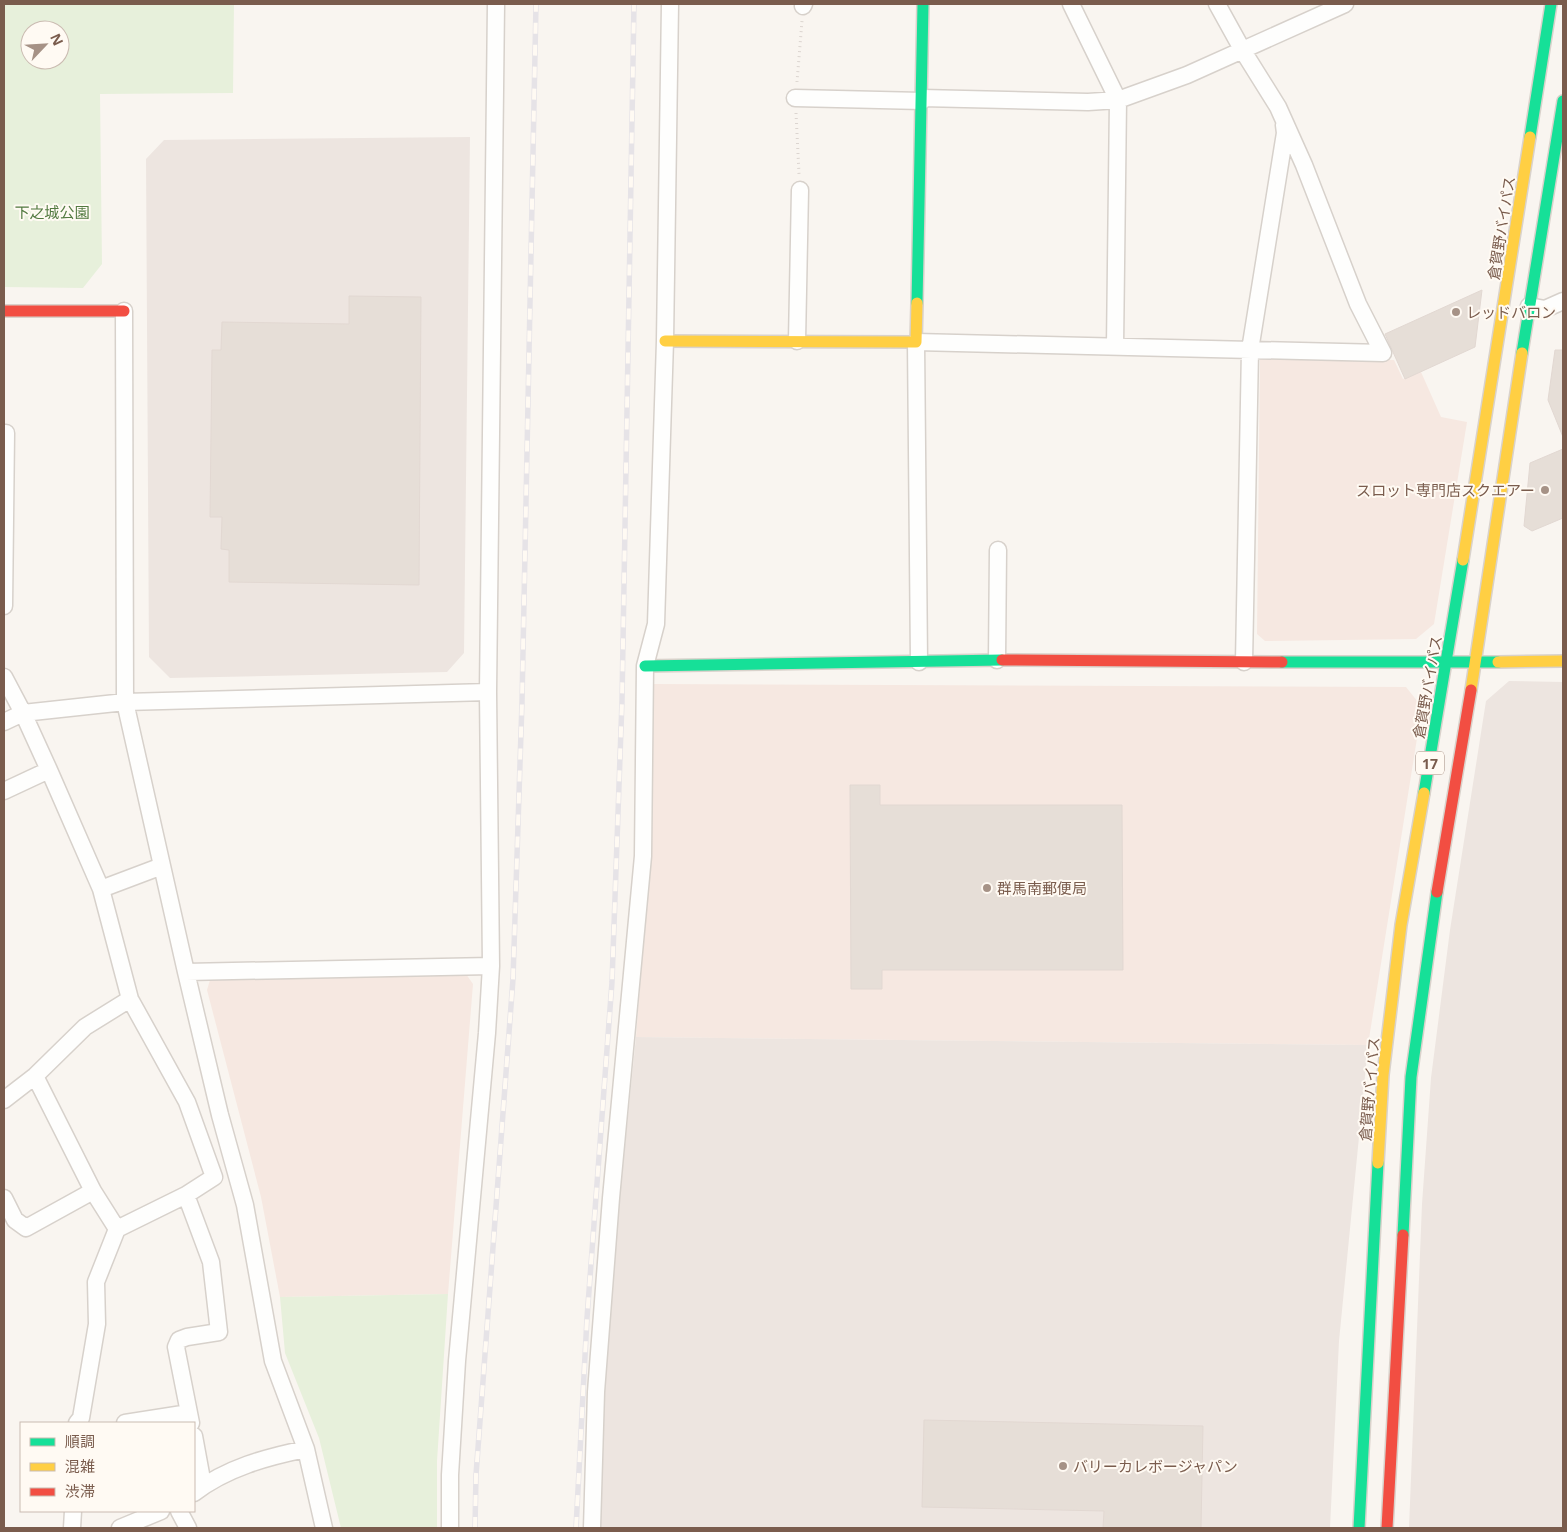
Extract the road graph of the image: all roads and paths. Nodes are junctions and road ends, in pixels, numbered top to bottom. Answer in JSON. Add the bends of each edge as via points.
{"nodes":[{"id":1,"x":496,"y":4,"type":"edge"},
{"id":2,"x":670,"y":4,"type":"edge"},
{"id":3,"x":923,"y":4,"type":"edge"},
{"id":4,"x":1070,"y":4,"type":"edge"},
{"id":5,"x":1217,"y":4,"type":"edge"},
{"id":6,"x":1345,"y":4,"type":"edge"},
{"id":7,"x":1551,"y":4,"type":"edge"},
{"id":8,"x":1243,"y":51,"type":"junction"},
{"id":9,"x":795,"y":98,"type":"dead end"},
{"id":10,"x":922,"y":99,"type":"junction"},
{"id":11,"x":1118,"y":100,"type":"junction"},
{"id":12,"x":1563,"y":100,"type":"edge"},
{"id":13,"x":1284,"y":120,"type":"junction"},
{"id":14,"x":800,"y":190,"type":"dead end"},
{"id":15,"x":1563,"y":301,"type":"edge"},
{"id":16,"x":1530,"y":306,"type":"junction"},
{"id":17,"x":4,"y":310,"type":"edge"},
{"id":18,"x":124,"y":311,"type":"joint"},
{"id":19,"x":666,"y":341,"type":"junction"},
{"id":20,"x":797,"y":342,"type":"junction"},
{"id":21,"x":916,"y":342,"type":"junction"},
{"id":22,"x":1115,"y":347,"type":"junction"},
{"id":23,"x":1250,"y":350,"type":"junction"},
{"id":24,"x":4,"y":433,"type":"edge"},
{"id":25,"x":998,"y":550,"type":"dead end"},
{"id":26,"x":4,"y":606,"type":"edge"},
{"id":27,"x":997,"y":660,"type":"junction"},
{"id":28,"x":1563,"y":661,"type":"edge"},
{"id":29,"x":919,"y":662,"type":"junction"},
{"id":30,"x":1244,"y":662,"type":"junction"},
{"id":31,"x":1447,"y":662,"type":"junction"},
{"id":32,"x":1476,"y":662,"type":"junction"},
{"id":33,"x":645,"y":666,"type":"junction"},
{"id":34,"x":4,"y":677,"type":"edge"},
{"id":35,"x":488,"y":692,"type":"junction"},
{"id":36,"x":125,"y":702,"type":"junction"},
{"id":37,"x":23,"y":713,"type":"junction"},
{"id":38,"x":4,"y":722,"type":"edge"},
{"id":39,"x":49,"y":770,"type":"junction"},
{"id":40,"x":4,"y":791,"type":"edge"},
{"id":41,"x":162,"y":866,"type":"junction"},
{"id":42,"x":101,"y":889,"type":"junction"},
{"id":43,"x":490,"y":966,"type":"junction"},
{"id":44,"x":186,"y":972,"type":"junction"},
{"id":45,"x":130,"y":999,"type":"junction"},
{"id":46,"x":35,"y":1076,"type":"junction"},
{"id":47,"x":4,"y":1100,"type":"edge"},
{"id":48,"x":93,"y":1191,"type":"junction"},
{"id":49,"x":186,"y":1195,"type":"junction"},
{"id":50,"x":4,"y":1198,"type":"edge"},
{"id":51,"x":117,"y":1229,"type":"junction"},
{"id":52,"x":190,"y":1418,"type":"edge"},
{"id":53,"x":78,"y":1422,"type":"edge"},
{"id":54,"x":138,"y":1422,"type":"edge"},
{"id":55,"x":195,"y":1447,"type":"edge"},
{"id":56,"x":306,"y":1449,"type":"junction"},
{"id":57,"x":199,"y":1489,"type":"edge"},
{"id":58,"x":73,"y":1512,"type":"edge"},
{"id":59,"x":159,"y":1512,"type":"edge"},
{"id":60,"x":180,"y":1512,"type":"edge"},
{"id":61,"x":72,"y":1528,"type":"edge"},
{"id":62,"x":120,"y":1528,"type":"edge"},
{"id":63,"x":188,"y":1528,"type":"edge"},
{"id":64,"x":324,"y":1528,"type":"edge"},
{"id":65,"x":450,"y":1528,"type":"edge"},
{"id":66,"x":592,"y":1528,"type":"edge"},
{"id":67,"x":1359,"y":1528,"type":"edge"},
{"id":68,"x":1386,"y":1528,"type":"edge"}],
"edges":[{"from":1,"to":35,"type":"street"},
{"from":2,"to":19,"type":"street"},
{"from":3,"to":10,"type":"main road"},
{"from":4,"to":11,"type":"street"},
{"from":5,"to":8,"type":"street"},
{"from":6,"to":8,"type":"street"},
{"from":7,"to":31,"type":"main road","name":"倉賀野バイパス","number":"17"},
{"from":8,"to":11,"type":"street"},
{"from":8,"to":13,"type":"street"},
{"from":9,"to":10,"type":"street"},
{"from":10,"to":11,"type":"street"},
{"from":10,"to":21,"type":"main road"},
{"from":11,"to":22,"type":"street"},
{"from":12,"to":16,"type":"main road","number":"17"},
{"from":13,"to":23,"type":"street","via":[[1285,133]]},
{"from":13,"to":23,"type":"street","via":[[1358,304],[1383,353]]},
{"from":14,"to":20,"type":"street"},
{"from":15,"to":16,"type":"street","via":[[1546,309]]},
{"from":16,"to":32,"type":"main road","number":"17"},
{"from":17,"to":18,"type":"main road"},
{"from":18,"to":36,"type":"street"},
{"from":19,"to":20,"type":"main road"},
{"from":19,"to":33,"type":"street","via":[[656,624]]},
{"from":20,"to":21,"type":"main road"},
{"from":21,"to":22,"type":"street"},
{"from":21,"to":29,"type":"street"},
{"from":22,"to":23,"type":"street"},
{"from":23,"to":30,"type":"street"},
{"from":24,"to":26,"type":"street"},
{"from":25,"to":27,"type":"street"},
{"from":27,"to":29,"type":"main road"},
{"from":27,"to":30,"type":"main road"},
{"from":28,"to":32,"type":"main road"},
{"from":29,"to":33,"type":"main road"},
{"from":30,"to":31,"type":"main road"},
{"from":31,"to":32,"type":"main road"},
{"from":31,"to":67,"type":"main road","name":"倉賀野バイパス","number":"17","via":[[1401,925],[1383,1075]]},
{"from":32,"to":68,"type":"main road","number":"17","via":[[1431,928],[1411,1077]]},
{"from":33,"to":66,"type":"street","via":[[643,856],[596,1392]]},
{"from":34,"to":37,"type":"street"},
{"from":35,"to":36,"type":"street"},
{"from":35,"to":43,"type":"street"},
{"from":36,"to":37,"type":"street"},
{"from":36,"to":41,"type":"street"},
{"from":37,"to":38,"type":"street"},
{"from":37,"to":39,"type":"street"},
{"from":39,"to":40,"type":"street"},
{"from":39,"to":42,"type":"street"},
{"from":41,"to":42,"type":"street"},
{"from":41,"to":44,"type":"street"},
{"from":42,"to":45,"type":"street"},
{"from":43,"to":44,"type":"street"},
{"from":43,"to":65,"type":"street","via":[[487,1033],[457,1361]]},
{"from":44,"to":56,"type":"street","via":[[245,1205],[273,1361]]},
{"from":45,"to":46,"type":"street","via":[[84,1027]]},
{"from":45,"to":49,"type":"street","via":[[187,1102],[214,1178]]},
{"from":46,"to":47,"type":"street"},
{"from":46,"to":48,"type":"street"},
{"from":48,"to":50,"type":"street","via":[[26,1228],[15,1220]]},
{"from":48,"to":51,"type":"street"},
{"from":49,"to":51,"type":"street"},
{"from":49,"to":52,"type":"street","via":[[211,1262],[219,1332],[187,1337],[179,1340],[176,1347]]},
{"from":51,"to":53,"type":"street","via":[[96,1282],[97,1324],[82,1418]]},
{"from":52,"to":54,"type":"street"},
{"from":55,"to":57,"type":"street"},
{"from":56,"to":57,"type":"street","via":[[234,1469]]},
{"from":56,"to":64,"type":"street"},
{"from":58,"to":61,"type":"street"},
{"from":59,"to":62,"type":"street"},
{"from":60,"to":63,"type":"street"}]}
